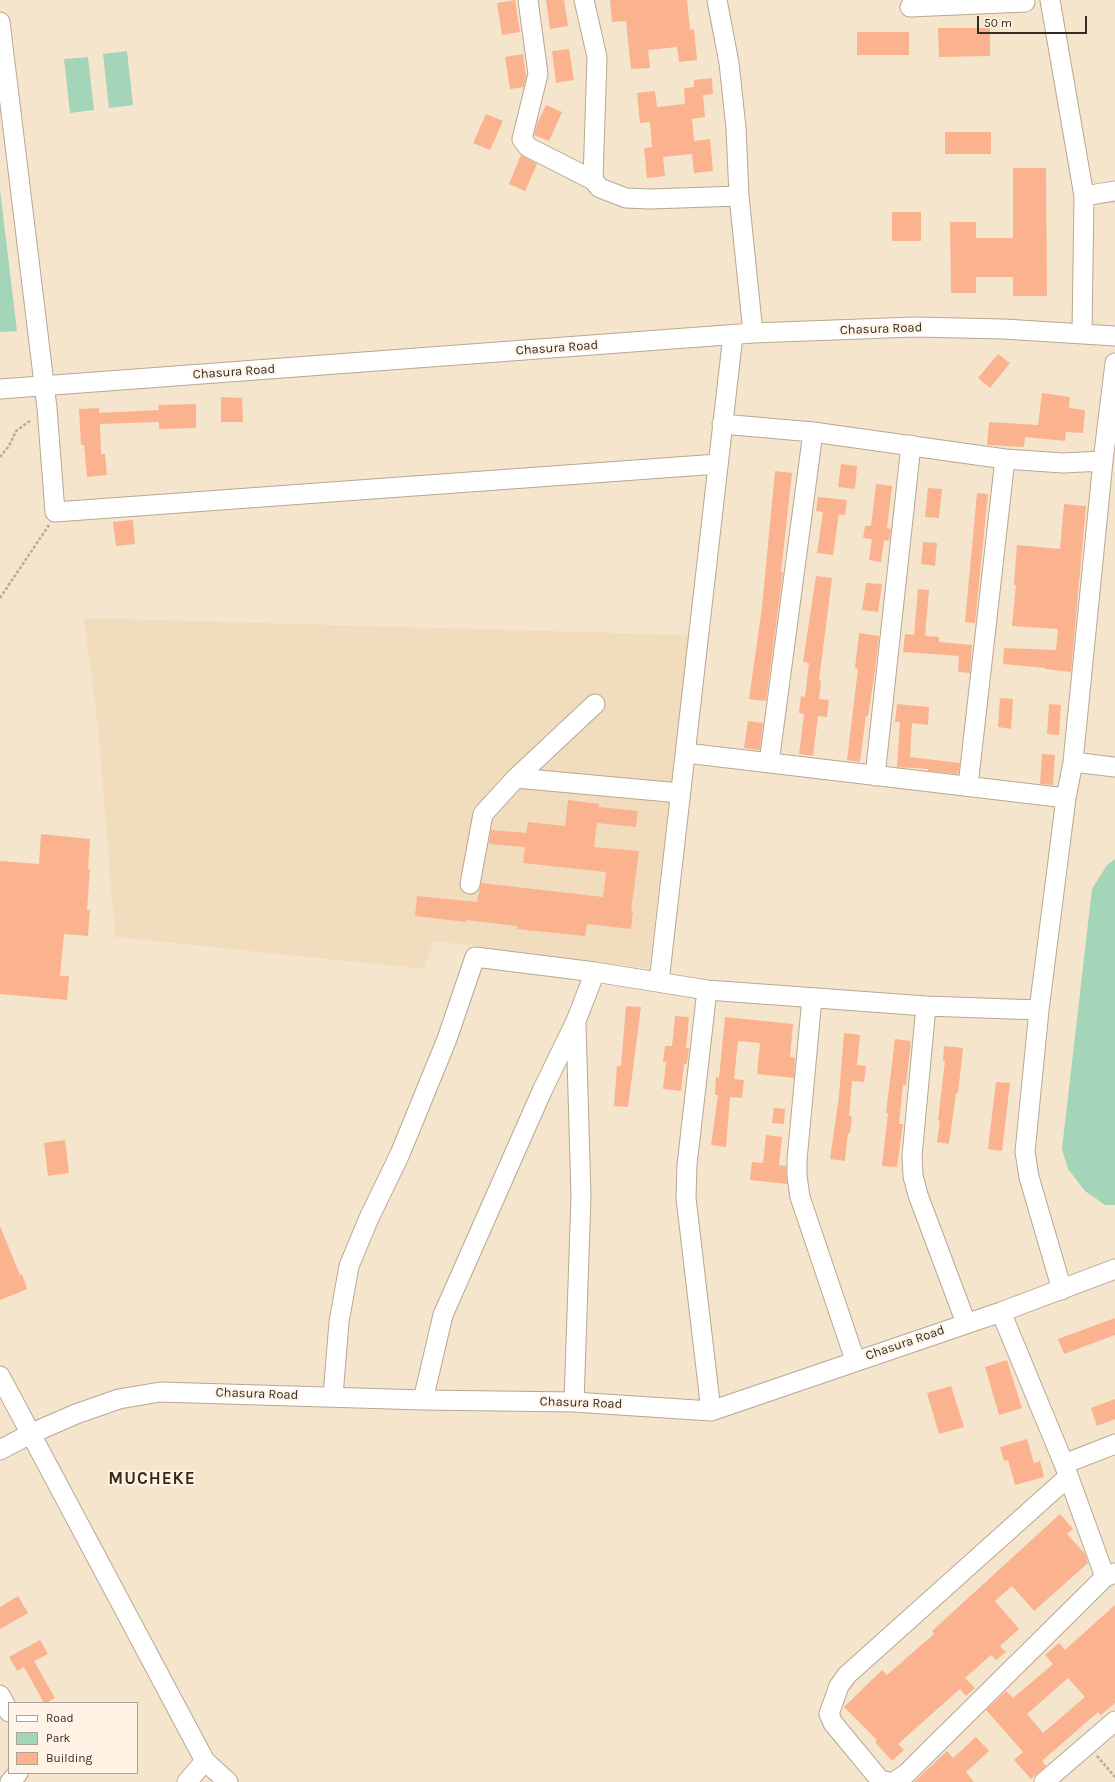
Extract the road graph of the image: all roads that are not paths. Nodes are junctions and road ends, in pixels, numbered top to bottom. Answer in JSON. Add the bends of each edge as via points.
{"nodes":[{"id":1,"x":528,"y":0,"type":"edge"},
{"id":2,"x":584,"y":0,"type":"edge"},
{"id":3,"x":717,"y":0,"type":"edge"},
{"id":4,"x":1024,"y":1,"type":"edge"},
{"id":5,"x":1051,"y":5,"type":"edge"},
{"id":6,"x":910,"y":7,"type":"dead end"},
{"id":7,"x":0,"y":22,"type":"edge"},
{"id":8,"x":593,"y":180,"type":"junction"},
{"id":9,"x":1115,"y":191,"type":"edge"},
{"id":10,"x":740,"y":196,"type":"junction"},
{"id":11,"x":1084,"y":196,"type":"junction"},
{"id":12,"x":733,"y":334,"type":"junction"},
{"id":13,"x":753,"y":334,"type":"junction"},
{"id":14,"x":1082,"y":334,"type":"junction"},
{"id":15,"x":1115,"y":336,"type":"edge"},
{"id":16,"x":1115,"y":363,"type":"edge"},
{"id":17,"x":44,"y":386,"type":"junction"},
{"id":18,"x":0,"y":389,"type":"edge"},
{"id":19,"x":722,"y":424,"type":"junction"},
{"id":20,"x":813,"y":432,"type":"junction"},
{"id":21,"x":910,"y":445,"type":"junction"},
{"id":22,"x":1005,"y":459,"type":"junction"},
{"id":23,"x":1103,"y":461,"type":"junction"},
{"id":24,"x":718,"y":464,"type":"junction"},
{"id":25,"x":596,"y":704,"type":"dead end"},
{"id":26,"x":686,"y":753,"type":"junction"},
{"id":27,"x":1073,"y":762,"type":"junction"},
{"id":28,"x":769,"y":763,"type":"junction"},
{"id":29,"x":1115,"y":767,"type":"edge"},
{"id":30,"x":875,"y":776,"type":"junction"},
{"id":31,"x":516,"y":778,"type":"junction"},
{"id":32,"x":968,"y":786,"type":"junction"},
{"id":33,"x":680,"y":793,"type":"junction"},
{"id":34,"x":1066,"y":798,"type":"junction"},
{"id":35,"x":470,"y":884,"type":"dead end"},
{"id":36,"x":596,"y":972,"type":"junction"},
{"id":37,"x":659,"y":982,"type":"junction"},
{"id":38,"x":707,"y":990,"type":"junction"},
{"id":39,"x":812,"y":998,"type":"junction"},
{"id":40,"x":926,"y":1006,"type":"junction"},
{"id":41,"x":1039,"y":1010,"type":"junction"},
{"id":42,"x":576,"y":1021,"type":"junction"},
{"id":43,"x":1115,"y":1269,"type":"edge"},
{"id":44,"x":1062,"y":1290,"type":"junction"},
{"id":45,"x":1000,"y":1312,"type":"junction"},
{"id":46,"x":966,"y":1323,"type":"junction"},
{"id":47,"x":855,"y":1360,"type":"junction"},
{"id":48,"x":0,"y":1376,"type":"edge"},
{"id":49,"x":333,"y":1396,"type":"junction"},
{"id":50,"x":423,"y":1400,"type":"junction"},
{"id":51,"x":574,"y":1402,"type":"junction"},
{"id":52,"x":711,"y":1411,"type":"junction"},
{"id":53,"x":30,"y":1434,"type":"junction"},
{"id":54,"x":1115,"y":1444,"type":"edge"},
{"id":55,"x":0,"y":1450,"type":"edge"},
{"id":56,"x":1066,"y":1471,"type":"junction"},
{"id":57,"x":1110,"y":1575,"type":"edge"},
{"id":58,"x":0,"y":1695,"type":"edge"},
{"id":59,"x":8,"y":1710,"type":"edge"},
{"id":60,"x":1115,"y":1721,"type":"edge"},
{"id":61,"x":205,"y":1761,"type":"junction"},
{"id":62,"x":17,"y":1774,"type":"edge"},
{"id":63,"x":10,"y":1782,"type":"edge"},
{"id":64,"x":187,"y":1782,"type":"edge"},
{"id":65,"x":228,"y":1782,"type":"edge"},
{"id":66,"x":888,"y":1782,"type":"edge"},
{"id":67,"x":894,"y":1782,"type":"edge"},
{"id":68,"x":1044,"y":1782,"type":"edge"}],
"edges":[{"from":1,"to":8,"type":"street","via":[[538,74],[522,138],[528,146]]},
{"from":2,"to":8,"type":"street","via":[[598,64]]},
{"from":3,"to":10,"type":"street","via":[[736,128]]},
{"from":4,"to":5,"type":"street"},
{"from":4,"to":6,"type":"street"},
{"from":5,"to":11,"type":"street"},
{"from":7,"to":17,"type":"street"},
{"from":8,"to":10,"type":"street","via":[[600,188],[626,198]]},
{"from":9,"to":11,"type":"street"},
{"from":10,"to":13,"type":"street"},
{"from":11,"to":14,"type":"street"},
{"from":12,"to":13,"type":"street","name":"Chasura Road"},
{"from":12,"to":17,"type":"street","name":"Chasura Road"},
{"from":12,"to":19,"type":"street"},
{"from":13,"to":14,"type":"street","name":"Chasura Road","via":[[914,327]]},
{"from":14,"to":15,"type":"street","name":"Chasura Road"},
{"from":16,"to":23,"type":"street"},
{"from":17,"to":18,"type":"street","name":"Chasura Road"},
{"from":17,"to":24,"type":"street","via":[[55,512]]},
{"from":19,"to":20,"type":"street"},
{"from":19,"to":24,"type":"street"},
{"from":20,"to":21,"type":"street"},
{"from":20,"to":28,"type":"street"},
{"from":21,"to":22,"type":"street"},
{"from":21,"to":30,"type":"street"},
{"from":22,"to":23,"type":"street","via":[[1063,463]]},
{"from":22,"to":32,"type":"street"},
{"from":23,"to":27,"type":"street"},
{"from":24,"to":26,"type":"street"},
{"from":25,"to":31,"type":"street"},
{"from":26,"to":28,"type":"street"},
{"from":26,"to":33,"type":"street"},
{"from":27,"to":29,"type":"street"},
{"from":27,"to":34,"type":"street"},
{"from":28,"to":30,"type":"street"},
{"from":30,"to":32,"type":"street"},
{"from":31,"to":33,"type":"street"},
{"from":31,"to":35,"type":"street","via":[[483,814]]},
{"from":32,"to":34,"type":"street"},
{"from":33,"to":37,"type":"street"},
{"from":34,"to":41,"type":"street"},
{"from":36,"to":37,"type":"street"},
{"from":36,"to":42,"type":"street"},
{"from":36,"to":49,"type":"street","via":[[475,957],[447,1039],[400,1154],[349,1266],[339,1322]]},
{"from":37,"to":38,"type":"street"},
{"from":38,"to":39,"type":"street"},
{"from":38,"to":52,"type":"street","via":[[687,1164],[686,1198]]},
{"from":39,"to":40,"type":"street"},
{"from":39,"to":47,"type":"street","via":[[797,1176],[800,1197]]},
{"from":40,"to":41,"type":"street"},
{"from":40,"to":46,"type":"street","via":[[912,1156],[913,1176]]},
{"from":41,"to":44,"type":"street","via":[[1025,1152],[1029,1177]]},
{"from":42,"to":50,"type":"street","via":[[542,1090],[443,1315]]},
{"from":42,"to":51,"type":"street","via":[[581,1196]]},
{"from":43,"to":44,"type":"street","name":"Chasura Road"},
{"from":44,"to":45,"type":"street","name":"Chasura Road"},
{"from":45,"to":46,"type":"street","name":"Chasura Road"},
{"from":45,"to":56,"type":"street"},
{"from":46,"to":47,"type":"street","name":"Chasura Road"},
{"from":47,"to":52,"type":"street","name":"Chasura Road"},
{"from":48,"to":53,"type":"street"},
{"from":49,"to":50,"type":"street","name":"Chasura Road"},
{"from":49,"to":53,"type":"street","name":"Chasura Road","via":[[160,1392],[120,1399]]},
{"from":50,"to":51,"type":"street","name":"Chasura Road"},
{"from":51,"to":52,"type":"street","name":"Chasura Road"},
{"from":53,"to":55,"type":"street","name":"Chasura Road"},
{"from":53,"to":61,"type":"street"},
{"from":54,"to":56,"type":"street"},
{"from":56,"to":57,"type":"street"},
{"from":56,"to":66,"type":"street","via":[[852,1670],[838,1686],[829,1714],[833,1724],[880,1780]]},
{"from":57,"to":67,"type":"street"},
{"from":58,"to":59,"type":"street"},
{"from":60,"to":68,"type":"street"},
{"from":61,"to":64,"type":"street"},
{"from":61,"to":65,"type":"street"},
{"from":62,"to":63,"type":"street"}]}
